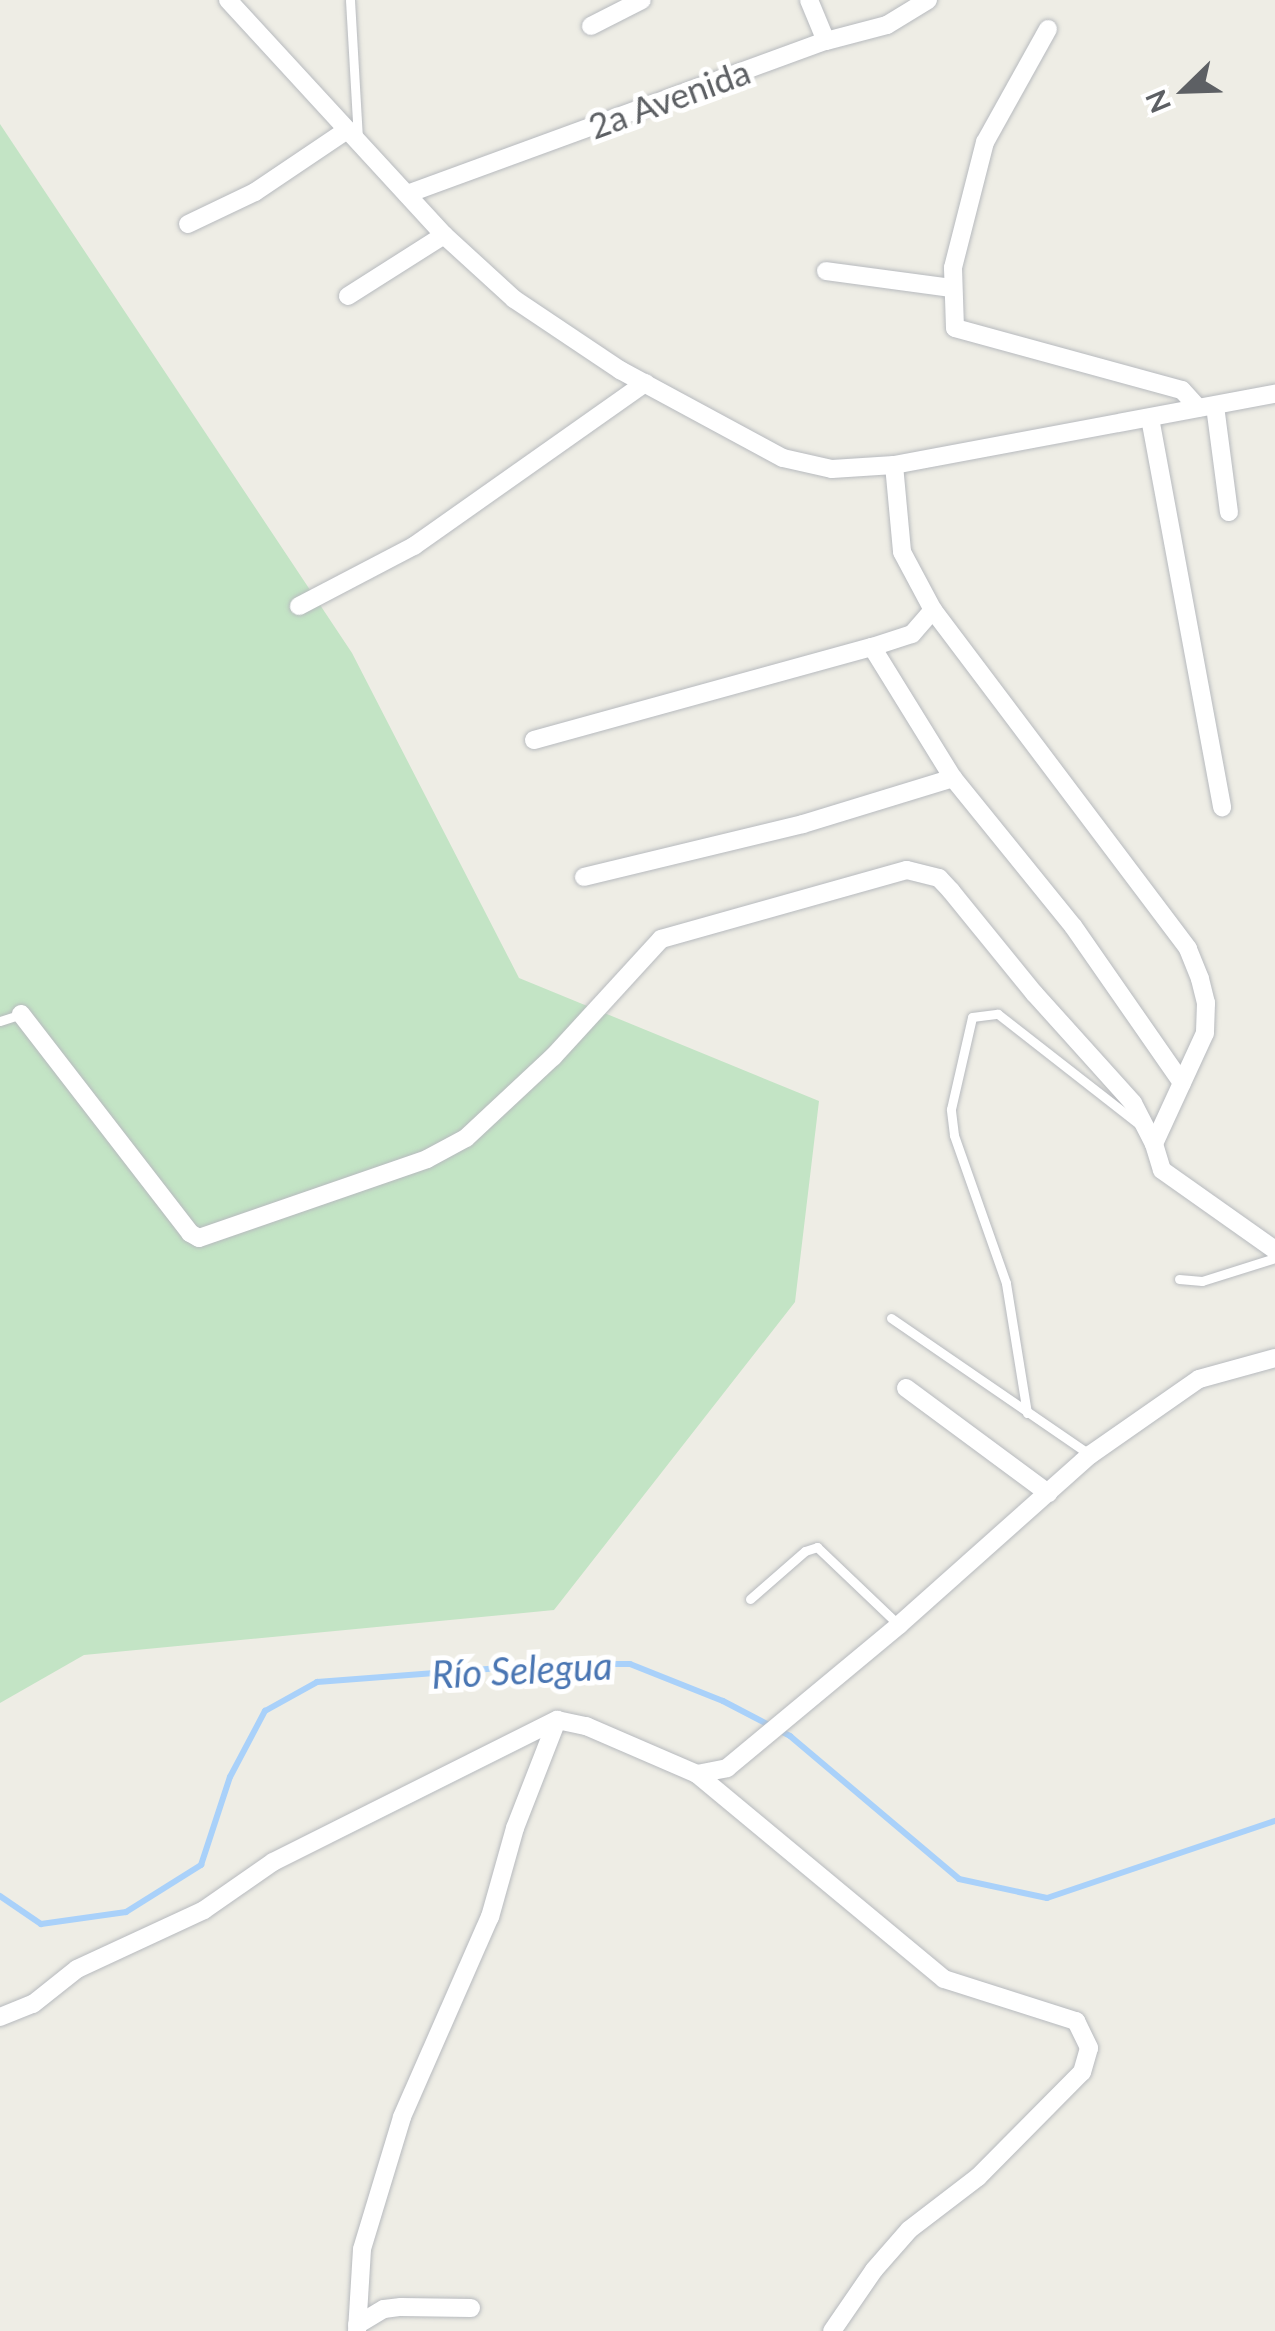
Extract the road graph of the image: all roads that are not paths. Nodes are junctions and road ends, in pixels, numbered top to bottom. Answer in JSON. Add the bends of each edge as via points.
{"nodes":[{"id":1,"x":228,"y":0,"type":"edge"},
{"id":2,"x":350,"y":0,"type":"edge"},
{"id":3,"x":642,"y":0,"type":"edge"},
{"id":4,"x":808,"y":0,"type":"edge"},
{"id":5,"x":928,"y":0,"type":"edge"},
{"id":6,"x":591,"y":26,"type":"dead end"},
{"id":7,"x":1048,"y":29,"type":"dead end"},
{"id":8,"x":826,"y":41,"type":"junction"},
{"id":9,"x":353,"y":136,"type":"junction"},
{"id":10,"x":407,"y":194,"type":"junction"},
{"id":11,"x":188,"y":224,"type":"dead end"},
{"id":12,"x":444,"y":235,"type":"junction"},
{"id":13,"x":826,"y":271,"type":"dead end"},
{"id":14,"x":952,"y":288,"type":"junction"},
{"id":15,"x":348,"y":296,"type":"dead end"},
{"id":16,"x":644,"y":384,"type":"junction"},
{"id":17,"x":1275,"y":394,"type":"edge"},
{"id":18,"x":1206,"y":407,"type":"junction"},
{"id":19,"x":1150,"y":418,"type":"junction"},
{"id":20,"x":894,"y":465,"type":"junction"},
{"id":21,"x":1229,"y":512,"type":"dead end"},
{"id":22,"x":300,"y":606,"type":"dead end"},
{"id":23,"x":932,"y":610,"type":"junction"},
{"id":24,"x":872,"y":647,"type":"junction"},
{"id":25,"x":534,"y":740,"type":"dead end"},
{"id":26,"x":953,"y":778,"type":"junction"},
{"id":27,"x":1222,"y":808,"type":"dead end"},
{"id":28,"x":584,"y":877,"type":"dead end"},
{"id":29,"x":21,"y":1014,"type":"joint"},
{"id":30,"x":0,"y":1022,"type":"edge"},
{"id":31,"x":1182,"y":1083,"type":"junction"},
{"id":32,"x":1150,"y":1136,"type":"junction"},
{"id":33,"x":1275,"y":1250,"type":"edge"},
{"id":34,"x":1275,"y":1258,"type":"edge"},
{"id":35,"x":1180,"y":1279,"type":"dead end"},
{"id":36,"x":891,"y":1318,"type":"dead end"},
{"id":37,"x":1275,"y":1358,"type":"edge"},
{"id":38,"x":906,"y":1388,"type":"dead end"},
{"id":39,"x":1027,"y":1413,"type":"junction"},
{"id":40,"x":1090,"y":1456,"type":"junction"},
{"id":41,"x":1048,"y":1493,"type":"junction"},
{"id":42,"x":750,"y":1600,"type":"dead end"},
{"id":43,"x":899,"y":1625,"type":"junction"},
{"id":44,"x":556,"y":1720,"type":"junction"},
{"id":45,"x":697,"y":1774,"type":"junction"},
{"id":46,"x":0,"y":2017,"type":"edge"},
{"id":47,"x":470,"y":2308,"type":"dead end"},
{"id":48,"x":357,"y":2328,"type":"edge"},
{"id":49,"x":832,"y":2331,"type":"edge"}],
"edges":[{"from":1,"to":9,"type":"street"},
{"from":2,"to":9,"type":"lane"},
{"from":3,"to":6,"type":"street"},
{"from":4,"to":8,"type":"street"},
{"from":5,"to":8,"type":"street","name":"2a Avenida","via":[[886,26]]},
{"from":7,"to":14,"type":"street","via":[[985,142],[964,209]]},
{"from":8,"to":10,"type":"street","name":"2a Avenida"},
{"from":9,"to":10,"type":"street"},
{"from":9,"to":11,"type":"street"},
{"from":10,"to":12,"type":"street"},
{"from":12,"to":15,"type":"street"},
{"from":12,"to":16,"type":"street","via":[[514,299]]},
{"from":13,"to":14,"type":"street"},
{"from":14,"to":18,"type":"street","via":[[959,332],[1182,390]]},
{"from":16,"to":20,"type":"street","via":[[783,458],[832,469]]},
{"from":16,"to":22,"type":"street","via":[[414,546]]},
{"from":17,"to":18,"type":"street"},
{"from":18,"to":19,"type":"street"},
{"from":18,"to":21,"type":"street"},
{"from":19,"to":20,"type":"street"},
{"from":19,"to":27,"type":"street"},
{"from":20,"to":23,"type":"street","via":[[902,552]]},
{"from":23,"to":24,"type":"street","via":[[912,634]]},
{"from":23,"to":31,"type":"street","via":[[1188,948],[1206,1004],[1205,1033]]},
{"from":24,"to":25,"type":"street"},
{"from":24,"to":26,"type":"street"},
{"from":26,"to":28,"type":"street","via":[[803,824]]},
{"from":26,"to":31,"type":"street","via":[[1072,926]]},
{"from":29,"to":30,"type":"lane"},
{"from":29,"to":32,"type":"street","via":[[199,1238],[427,1159],[466,1138],[553,1057],[661,939],[907,870],[939,878],[951,890],[1133,1102]]},
{"from":31,"to":32,"type":"street"},
{"from":32,"to":33,"type":"street","via":[[1162,1170]]},
{"from":32,"to":39,"type":"lane","via":[[998,1014],[972,1017],[952,1122],[1006,1283]]},
{"from":34,"to":35,"type":"lane","via":[[1202,1281]]},
{"from":36,"to":39,"type":"lane"},
{"from":37,"to":40,"type":"street","via":[[1199,1378]]},
{"from":38,"to":41,"type":"street"},
{"from":39,"to":40,"type":"lane"},
{"from":40,"to":41,"type":"street"},
{"from":41,"to":43,"type":"street"},
{"from":42,"to":43,"type":"lane","via":[[817,1547]]},
{"from":43,"to":45,"type":"street","via":[[728,1768]]},
{"from":44,"to":45,"type":"street","via":[[586,1726]]},
{"from":44,"to":46,"type":"street","via":[[272,1862],[204,1910],[77,1969],[33,2004]]},
{"from":44,"to":48,"type":"street","via":[[490,1918],[402,2116],[362,2248]]},
{"from":45,"to":49,"type":"street","via":[[944,1979],[1076,2021],[1088,2048],[1082,2072],[978,2178],[909,2230]]},
{"from":47,"to":48,"type":"street","via":[[384,2309]]}]}
